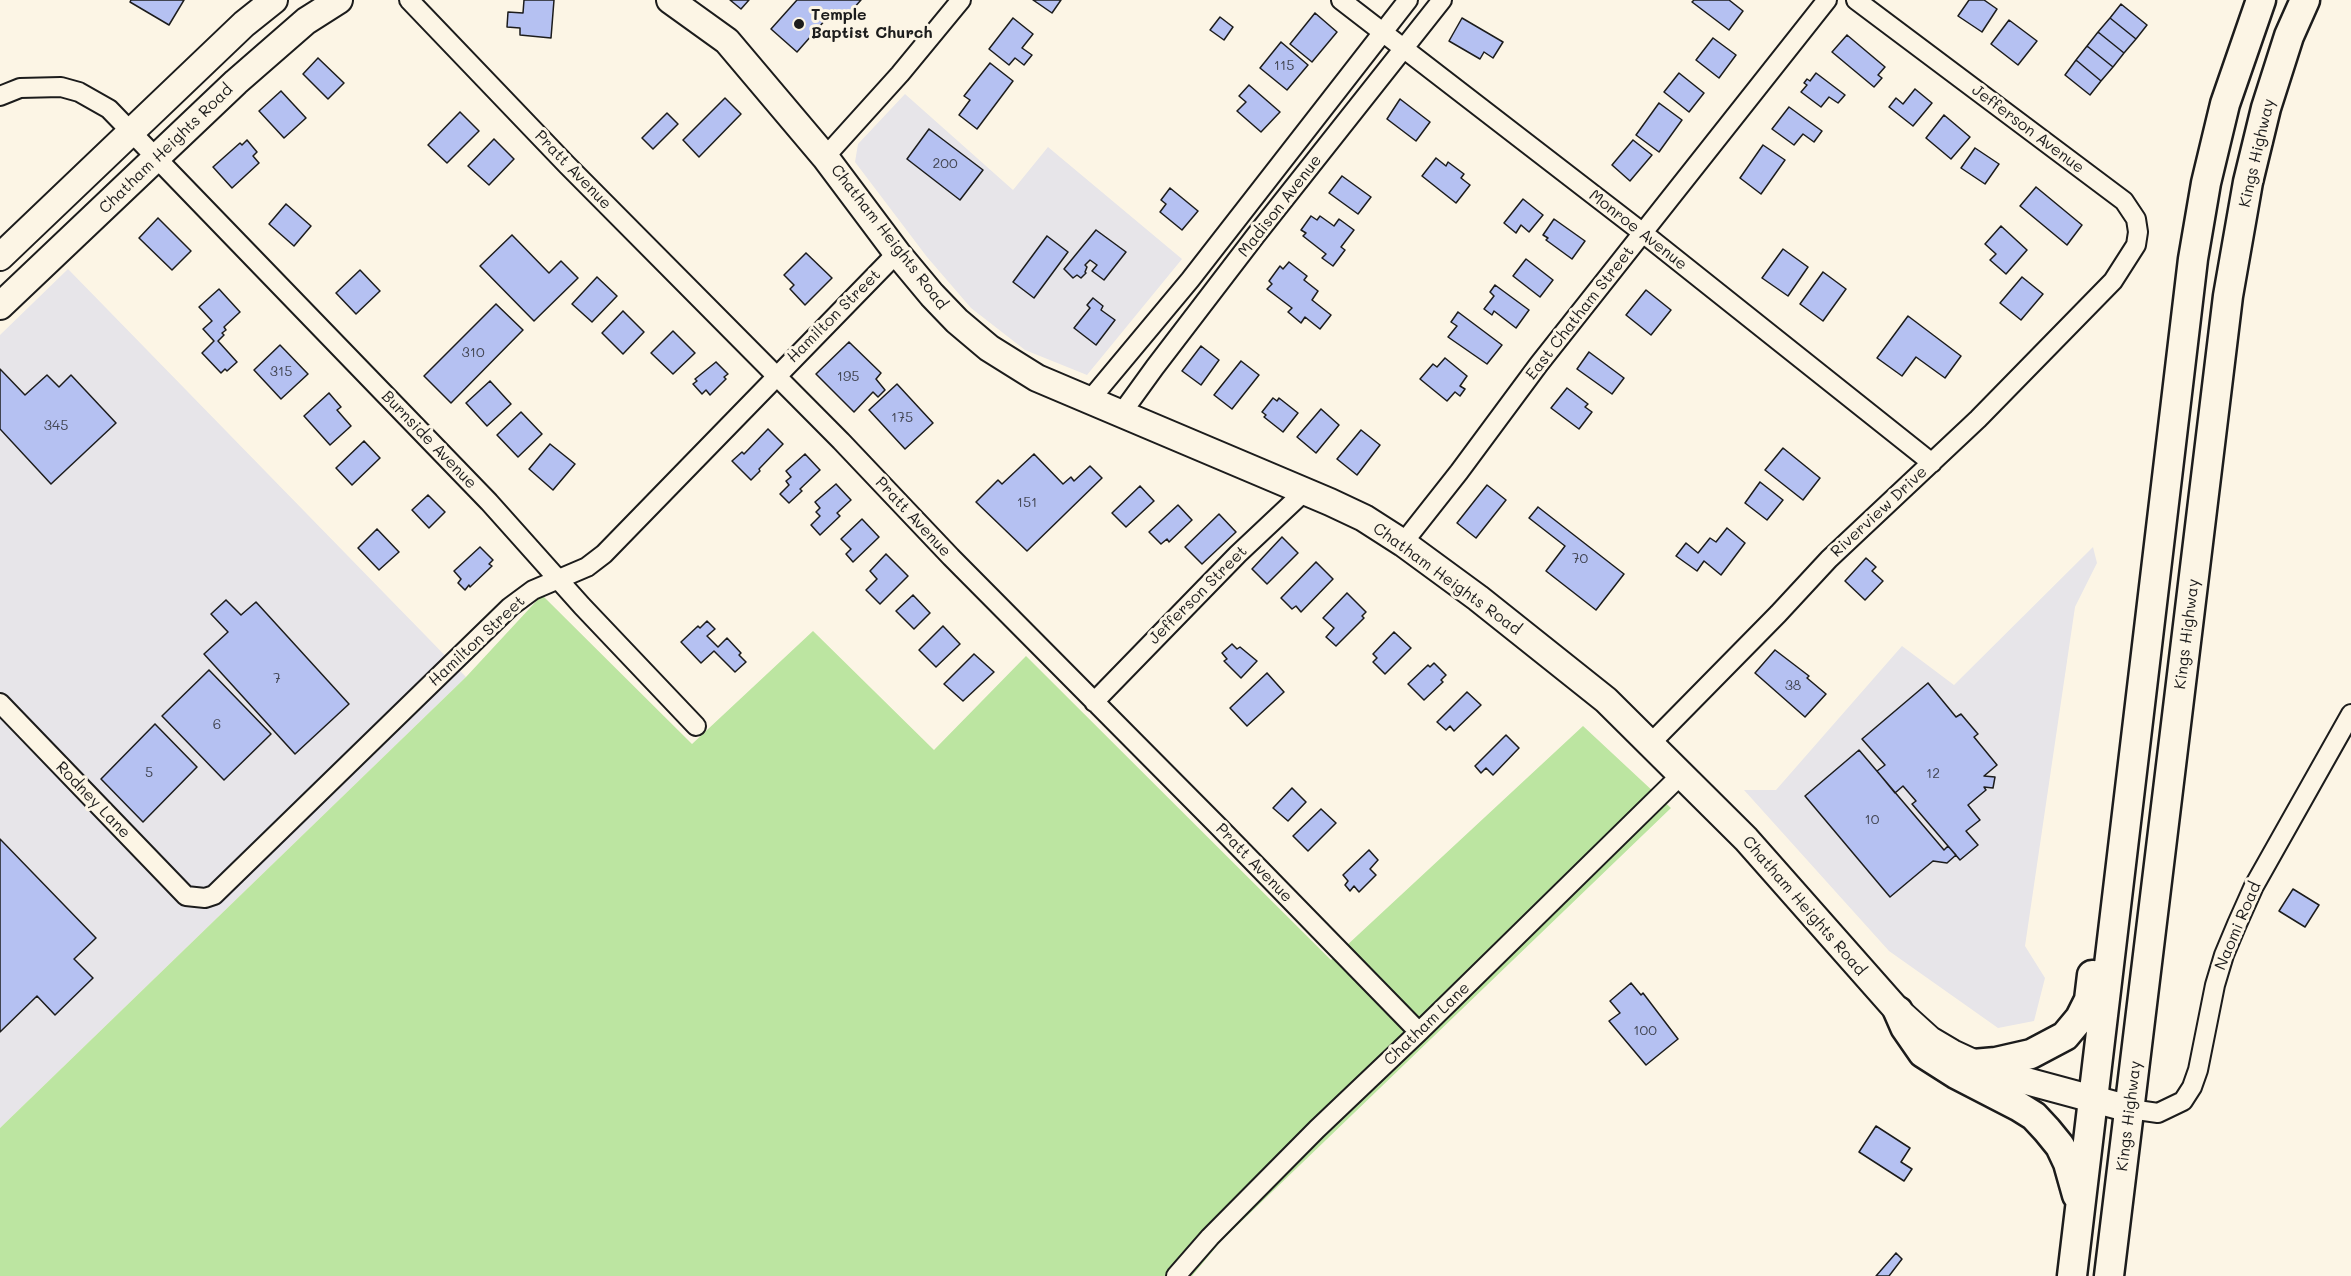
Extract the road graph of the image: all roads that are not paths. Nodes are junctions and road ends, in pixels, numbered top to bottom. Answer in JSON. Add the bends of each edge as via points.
{"nodes":[{"id":1,"x":274,"y":0,"type":"edge"},
{"id":2,"x":339,"y":0,"type":"edge"},
{"id":3,"x":409,"y":0,"type":"edge"},
{"id":4,"x":670,"y":0,"type":"edge"},
{"id":5,"x":962,"y":0,"type":"edge"},
{"id":6,"x":1341,"y":0,"type":"edge"},
{"id":7,"x":1408,"y":0,"type":"edge"},
{"id":8,"x":1442,"y":0,"type":"edge"},
{"id":9,"x":1827,"y":0,"type":"edge"},
{"id":10,"x":1856,"y":0,"type":"edge"},
{"id":11,"x":2261,"y":0,"type":"edge"},
{"id":12,"x":2305,"y":0,"type":"edge"},
{"id":13,"x":1382,"y":32,"type":"junction"},
{"id":14,"x":1404,"y":50,"type":"junction"},
{"id":15,"x":0,"y":96,"type":"edge"},
{"id":16,"x":131,"y":132,"type":"junction"},
{"id":17,"x":825,"y":157,"type":"junction"},
{"id":18,"x":158,"y":158,"type":"junction"},
{"id":19,"x":1643,"y":233,"type":"junction"},
{"id":20,"x":897,"y":253,"type":"junction"},
{"id":21,"x":0,"y":257,"type":"edge"},
{"id":22,"x":2110,"y":284,"type":"joint"},
{"id":23,"x":0,"y":306,"type":"edge"},
{"id":24,"x":776,"y":376,"type":"junction"},
{"id":25,"x":1089,"y":401,"type":"junction"},
{"id":26,"x":1121,"y":414,"type":"junction"},
{"id":27,"x":1932,"y":463,"type":"junction"},
{"id":28,"x":1305,"y":491,"type":"junction"},
{"id":29,"x":1404,"y":543,"type":"junction"},
{"id":30,"x":559,"y":579,"type":"junction"},
{"id":31,"x":1094,"y":702,"type":"junction"},
{"id":32,"x":0,"y":703,"type":"edge"},
{"id":33,"x":2351,"y":714,"type":"edge"},
{"id":34,"x":696,"y":726,"type":"dead end"},
{"id":35,"x":1651,"y":743,"type":"junction"},
{"id":36,"x":1681,"y":774,"type":"junction"},
{"id":37,"x":2126,"y":819,"type":"junction"},
{"id":38,"x":186,"y":896,"type":"joint"},
{"id":39,"x":1898,"y":1011,"type":"junction"},
{"id":40,"x":1419,"y":1032,"type":"junction"},
{"id":41,"x":1973,"y":1064,"type":"junction"},
{"id":42,"x":2092,"y":1100,"type":"junction"},
{"id":43,"x":2130,"y":1109,"type":"junction"},
{"id":44,"x":2079,"y":1210,"type":"junction"},
{"id":45,"x":1176,"y":1276,"type":"edge"},
{"id":46,"x":2072,"y":1276,"type":"edge"},
{"id":47,"x":2109,"y":1276,"type":"edge"}],
"edges":[{"from":1,"to":16,"type":"main road"},
{"from":2,"to":18,"type":"main road","name":"Chatham Heights Road","via":[[271,51]]},
{"from":3,"to":24,"type":"street","name":"Pratt Avenue"},
{"from":4,"to":17,"type":"main road","name":"Chatham Heights Road","via":[[727,40]]},
{"from":5,"to":17,"type":"street"},
{"from":6,"to":13,"type":"street","name":"Monroe Avenue"},
{"from":7,"to":13,"type":"street","name":"Madison Avenue"},
{"from":8,"to":14,"type":"street","name":"Madison Avenue"},
{"from":9,"to":19,"type":"street","name":"East Chatham Street"},
{"from":10,"to":22,"type":"street","name":"Jefferson Avenue","via":[[2130,207],[2136,219],[2136,245]]},
{"from":11,"to":37,"type":"main road","via":[[2225,104],[2193,259]]},
{"from":12,"to":43,"type":"main road","name":"Kings Highway","via":[[2266,108],[2228,296]]},
{"from":13,"to":14,"type":"street","name":"Monroe Avenue"},
{"from":13,"to":25,"type":"street","name":"Madison Avenue","via":[[1190,280]]},
{"from":14,"to":19,"type":"street","name":"Monroe Avenue"},
{"from":14,"to":26,"type":"street","name":"Madison Avenue"},
{"from":15,"to":16,"type":"street","name":"Burnside Avenue","via":[[20,88],[61,87],[109,109]]},
{"from":16,"to":18,"type":"street","name":"Burnside Avenue"},
{"from":16,"to":21,"type":"main road"},
{"from":17,"to":20,"type":"main road","name":"Chatham Heights Road"},
{"from":18,"to":23,"type":"main road","name":"Chatham Heights Road"},
{"from":18,"to":30,"type":"street","name":"Burnside Avenue"},
{"from":19,"to":27,"type":"street","name":"Monroe Avenue"},
{"from":19,"to":29,"type":"street","name":"East Chatham Street"},
{"from":20,"to":24,"type":"street","name":"Hamilton Street"},
{"from":20,"to":25,"type":"main road","name":"Chatham Heights Road","via":[[957,321],[989,348],[1037,378]]},
{"from":22,"to":27,"type":"street","name":"Riverview Drive"},
{"from":24,"to":30,"type":"street","name":"Hamilton Street","via":[[604,554],[587,567]]},
{"from":24,"to":31,"type":"street","name":"Pratt Avenue"},
{"from":25,"to":26,"type":"main road","name":"Chatham Heights Road"},
{"from":26,"to":28,"type":"main road","name":"Chatham Heights Road"},
{"from":27,"to":35,"type":"street","name":"Riverview Drive","via":[[1829,559]]},
{"from":28,"to":29,"type":"main road","name":"Chatham Heights Road","via":[[1364,518]]},
{"from":28,"to":31,"type":"street","name":"Jefferson Street"},
{"from":29,"to":35,"type":"main road","name":"Chatham Heights Road","via":[[1606,700]]},
{"from":30,"to":34,"type":"street","name":"Burnside Avenue"},
{"from":30,"to":38,"type":"street","name":"Hamilton Street","via":[[533,590],[510,607],[214,895]]},
{"from":31,"to":40,"type":"street","name":"Pratt Avenue"},
{"from":32,"to":38,"type":"street","name":"Rodney Lane"},
{"from":33,"to":43,"type":"street","name":"Naomi Road","via":[[2253,886],[2215,986],[2192,1087],[2183,1101],[2158,1113]]},
{"from":35,"to":36,"type":"main road","name":"Chatham Heights Road"},
{"from":36,"to":39,"type":"main road","name":"Chatham Heights Road","via":[[1746,839]]},
{"from":36,"to":40,"type":"street","name":"Chatham Lane"},
{"from":37,"to":41,"type":"main road","via":[[2102,895],[2089,1000],[2080,1018],[2065,1036],[2031,1054]]},
{"from":37,"to":42,"type":"main road"},
{"from":39,"to":41,"type":"main road","name":"Chatham Heights Road","via":[[1930,1040]]},
{"from":39,"to":44,"type":"main road","via":[[1923,1053],[2018,1106],[2048,1130],[2068,1163]]},
{"from":40,"to":45,"type":"street","name":"Chatham Lane","via":[[1288,1158]]},
{"from":41,"to":42,"type":"main road","name":"Chatham Heights Road"},
{"from":42,"to":43,"type":"main road","name":"Chatham Heights Road"},
{"from":42,"to":44,"type":"main road"},
{"from":43,"to":47,"type":"main road","name":"Kings Highway"},
{"from":44,"to":46,"type":"main road"}]}
